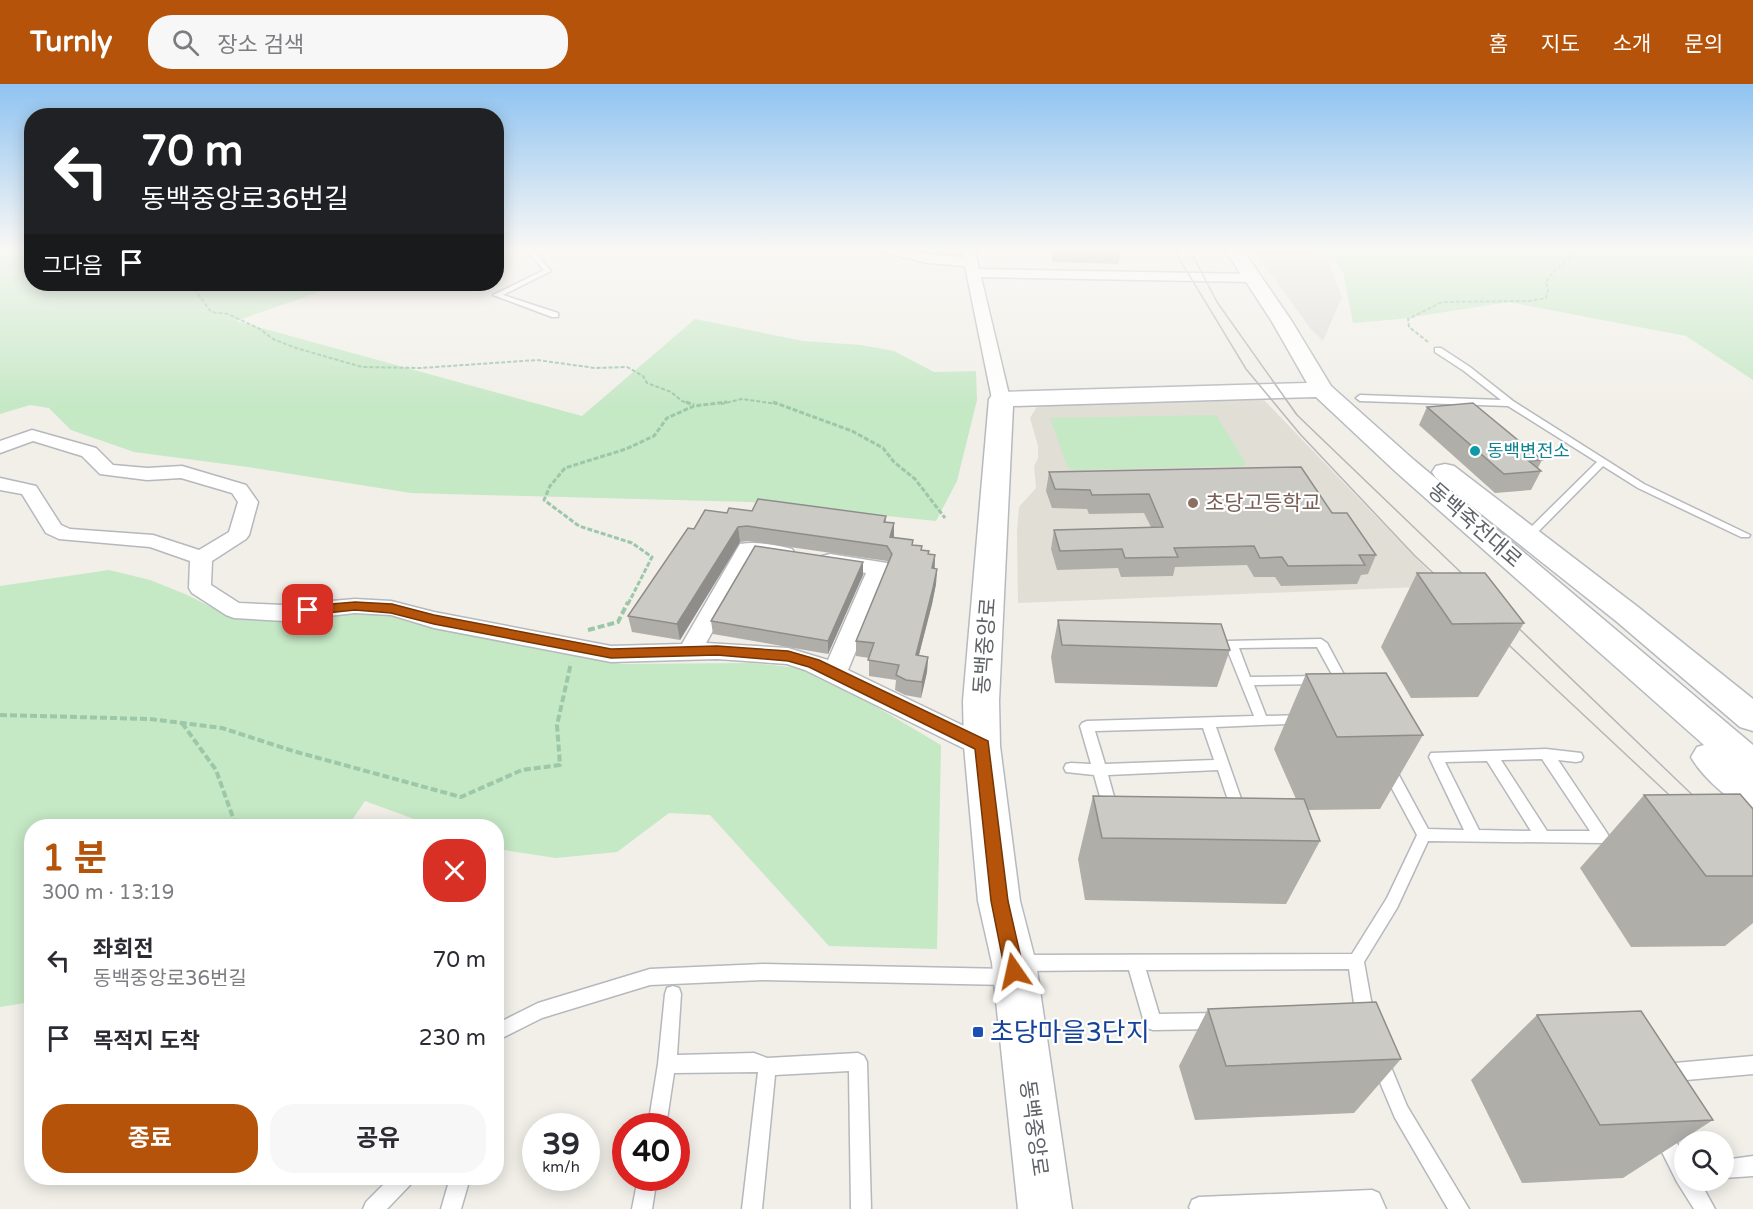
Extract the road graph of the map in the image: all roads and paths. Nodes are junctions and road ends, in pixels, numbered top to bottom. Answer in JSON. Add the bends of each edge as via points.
{"nodes":[{"id":1,"x":204,"y":302,"type":"edge"},
{"id":2,"x":519,"y":302,"type":"edge"},
{"id":3,"x":979,"y":302,"type":"edge"},
{"id":4,"x":1268,"y":302,"type":"edge"},
{"id":5,"x":1284,"y":302,"type":"edge"},
{"id":6,"x":1441,"y":302,"type":"edge"},
{"id":7,"x":555,"y":315,"type":"dead end"},
{"id":8,"x":1438,"y":350,"type":"joint"},
{"id":9,"x":1322,"y":390,"type":"junction"},
{"id":10,"x":1360,"y":398,"type":"junction"},
{"id":11,"x":1001,"y":399,"type":"junction"},
{"id":12,"x":1510,"y":403,"type":"junction"},
{"id":13,"x":0,"y":447,"type":"edge"},
{"id":14,"x":1602,"y":462,"type":"junction"},
{"id":15,"x":1419,"y":464,"type":"junction"},
{"id":16,"x":0,"y":484,"type":"edge"},
{"id":17,"x":945,"y":518,"type":"dead end"},
{"id":18,"x":1745,"y":535,"type":"dead end"},
{"id":19,"x":1528,"y":536,"type":"junction"},
{"id":20,"x":201,"y":558,"type":"junction"},
{"id":21,"x":690,"y":651,"type":"junction"},
{"id":22,"x":834,"y":674,"type":"junction"},
{"id":23,"x":1340,"y":680,"type":"junction"},
{"id":24,"x":1245,"y":681,"type":"junction"},
{"id":25,"x":1351,"y":700,"type":"edge"},
{"id":26,"x":0,"y":715,"type":"edge"},
{"id":27,"x":1753,"y":718,"type":"edge"},
{"id":28,"x":1262,"y":720,"type":"junction"},
{"id":29,"x":1317,"y":720,"type":"edge"},
{"id":30,"x":1208,"y":722,"type":"junction"},
{"id":31,"x":1753,"y":742,"type":"edge"},
{"id":32,"x":982,"y":746,"type":"junction"},
{"id":33,"x":1546,"y":753,"type":"junction"},
{"id":34,"x":1490,"y":755,"type":"junction"},
{"id":35,"x":1576,"y":757,"type":"dead end"},
{"id":36,"x":1383,"y":759,"type":"edge"},
{"id":37,"x":1223,"y":765,"type":"junction"},
{"id":38,"x":1753,"y":766,"type":"edge"},
{"id":39,"x":1071,"y":768,"type":"dead end"},
{"id":40,"x":1099,"y":770,"type":"junction"},
{"id":41,"x":1753,"y":796,"type":"edge"},
{"id":42,"x":1215,"y":811,"type":"edge"},
{"id":43,"x":1123,"y":816,"type":"edge"},
{"id":44,"x":234,"y":819,"type":"edge"},
{"id":45,"x":1424,"y":835,"type":"junction"},
{"id":46,"x":1475,"y":837,"type":"junction"},
{"id":47,"x":1543,"y":837,"type":"junction"},
{"id":48,"x":1135,"y":962,"type":"junction"},
{"id":49,"x":1356,"y":962,"type":"junction"},
{"id":50,"x":1014,"y":970,"type":"junction"},
{"id":51,"x":674,"y":994,"type":"dead end"},
{"id":52,"x":1235,"y":1021,"type":"edge"},
{"id":53,"x":504,"y":1029,"type":"edge"},
{"id":54,"x":667,"y":1064,"type":"junction"},
{"id":55,"x":1753,"y":1065,"type":"edge"},
{"id":56,"x":767,"y":1067,"type":"junction"},
{"id":57,"x":1649,"y":1083,"type":"edge"},
{"id":58,"x":659,"y":1113,"type":"edge"},
{"id":59,"x":1654,"y":1119,"type":"edge"},
{"id":60,"x":1674,"y":1156,"type":"edge"},
{"id":61,"x":1753,"y":1166,"type":"edge"},
{"id":62,"x":1734,"y":1168,"type":"edge"},
{"id":63,"x":396,"y":1185,"type":"edge"},
{"id":64,"x":458,"y":1185,"type":"edge"},
{"id":65,"x":645,"y":1191,"type":"edge"},
{"id":66,"x":1694,"y":1191,"type":"edge"},
{"id":67,"x":373,"y":1209,"type":"edge"},
{"id":68,"x":452,"y":1209,"type":"edge"},
{"id":69,"x":642,"y":1209,"type":"edge"},
{"id":70,"x":752,"y":1209,"type":"edge"},
{"id":71,"x":861,"y":1209,"type":"edge"},
{"id":72,"x":1045,"y":1209,"type":"edge"},
{"id":73,"x":1200,"y":1209,"type":"edge"},
{"id":74,"x":1376,"y":1209,"type":"edge"},
{"id":75,"x":1459,"y":1209,"type":"edge"},
{"id":76,"x":1705,"y":1209,"type":"edge"}],
"edges":[{"from":1,"to":17,"type":"path","via":[[210,312],[228,314],[273,339],[362,367],[420,368],[537,360],[595,368],[627,367],[643,376],[646,383],[694,406],[742,399],[772,402],[852,431],[883,448],[915,479]]},
{"from":2,"to":7,"type":"lane"},
{"from":3,"to":11,"type":"street"},
{"from":4,"to":9,"type":"main road","name":"동백죽전대로"},
{"from":5,"to":10,"type":"main road","name":"동백죽전대로"},
{"from":6,"to":8,"type":"path","via":[[1408,319],[1409,327]]},
{"from":8,"to":12,"type":"lane"},
{"from":9,"to":11,"type":"main road"},
{"from":9,"to":15,"type":"main road","name":"동백죽전대로"},
{"from":10,"to":12,"type":"lane"},
{"from":10,"to":15,"type":"main road","name":"동백죽전대로"},
{"from":11,"to":32,"type":"main road","name":"동백중앙로","via":[[981,700]]},
{"from":12,"to":14,"type":"lane"},
{"from":13,"to":20,"type":"street","via":[[32,435],[89,452],[107,470],[182,472],[240,489],[248,502],[239,536]]},
{"from":14,"to":18,"type":"lane","via":[[1641,486]]},
{"from":14,"to":19,"type":"lane"},
{"from":15,"to":19,"type":"main road"},
{"from":15,"to":31,"type":"main road","name":"동백죽전대로"},
{"from":15,"to":38,"type":"main road","name":"동백죽전대로"},
{"from":15,"to":41,"type":"main road","via":[[1458,526]]},
{"from":16,"to":20,"type":"street","via":[[29,490],[53,529],[66,535],[153,541]]},
{"from":19,"to":27,"type":"main road"},
{"from":20,"to":21,"type":"street","via":[[200,588],[234,610],[284,613],[355,606],[392,608],[434,620],[611,654]]},
{"from":21,"to":22,"type":"street","via":[[788,656]]},
{"from":21,"to":22,"type":"street","via":[[748,549],[879,568]]},
{"from":22,"to":32,"type":"street"},
{"from":23,"to":24,"type":"lane"},
{"from":23,"to":24,"type":"lane","via":[[1321,644],[1231,644]]},
{"from":23,"to":25,"type":"lane"},
{"from":24,"to":28,"type":"lane"},
{"from":26,"to":44,"type":"path","via":[[150,718],[182,723],[216,770]]},
{"from":28,"to":29,"type":"lane"},
{"from":28,"to":30,"type":"lane"},
{"from":30,"to":37,"type":"lane"},
{"from":30,"to":40,"type":"lane","via":[[1088,726]]},
{"from":32,"to":50,"type":"main road","name":"동백중앙로","via":[[999,901]]},
{"from":33,"to":34,"type":"lane"},
{"from":33,"to":35,"type":"lane"},
{"from":33,"to":47,"type":"lane","via":[[1602,837]]},
{"from":34,"to":46,"type":"lane","via":[[1436,757]]},
{"from":34,"to":47,"type":"lane"},
{"from":36,"to":45,"type":"lane"},
{"from":37,"to":40,"type":"lane"},
{"from":37,"to":42,"type":"lane","via":[[1238,810]]},
{"from":39,"to":40,"type":"lane"},
{"from":40,"to":43,"type":"lane","via":[[1112,817]]},
{"from":45,"to":46,"type":"lane"},
{"from":45,"to":49,"type":"lane","via":[[1392,903]]},
{"from":46,"to":47,"type":"lane"},
{"from":48,"to":49,"type":"lane"},
{"from":48,"to":50,"type":"lane"},
{"from":48,"to":52,"type":"lane","via":[[1153,1022]]},
{"from":49,"to":75,"type":"lane","via":[[1370,1037],[1401,1112]]},
{"from":50,"to":53,"type":"lane","via":[[650,977],[538,1011]]},
{"from":50,"to":72,"type":"main road","name":"동백중앙로"},
{"from":51,"to":54,"type":"lane"},
{"from":54,"to":56,"type":"lane","via":[[754,1062]]},
{"from":54,"to":58,"type":"lane"},
{"from":55,"to":57,"type":"lane","via":[[1651,1075]]},
{"from":56,"to":70,"type":"lane"},
{"from":56,"to":71,"type":"lane","via":[[858,1062]]},
{"from":59,"to":60,"type":"lane"},
{"from":61,"to":62,"type":"lane"},
{"from":63,"to":67,"type":"lane"},
{"from":64,"to":68,"type":"lane"},
{"from":65,"to":69,"type":"lane"},
{"from":66,"to":76,"type":"lane"},
{"from":73,"to":74,"type":"lane","via":[[1372,1200]]}]}
